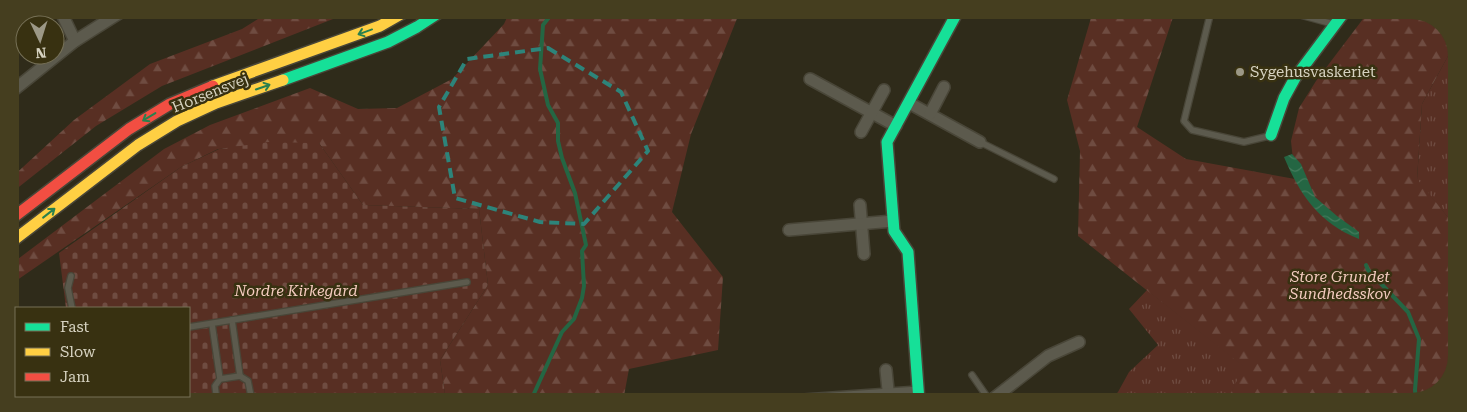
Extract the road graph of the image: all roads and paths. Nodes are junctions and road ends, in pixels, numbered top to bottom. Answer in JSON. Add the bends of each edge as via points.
{"nodes":[{"id":1,"x":64,"y":19,"type":"edge"},
{"id":2,"x":109,"y":19,"type":"edge"},
{"id":3,"x":392,"y":19,"type":"edge"},
{"id":4,"x":429,"y":19,"type":"edge"},
{"id":5,"x":954,"y":19,"type":"edge"},
{"id":6,"x":1209,"y":19,"type":"edge"},
{"id":7,"x":1318,"y":19,"type":"edge"},
{"id":8,"x":1339,"y":19,"type":"edge"},
{"id":9,"x":1335,"y":24,"type":"junction"},
{"id":10,"x":74,"y":41,"type":"junction"},
{"id":11,"x":810,"y":79,"type":"dead end"},
{"id":12,"x":19,"y":86,"type":"edge"},
{"id":13,"x":944,"y":87,"type":"dead end"},
{"id":14,"x":884,"y":90,"type":"dead end"},
{"id":15,"x":909,"y":102,"type":"junction"},
{"id":16,"x":872,"y":113,"type":"junction"},
{"id":17,"x":930,"y":114,"type":"junction"},
{"id":18,"x":896,"y":126,"type":"junction"},
{"id":19,"x":861,"y":132,"type":"dead end"},
{"id":20,"x":1271,"y":136,"type":"joint"},
{"id":21,"x":980,"y":142,"type":"joint"},
{"id":22,"x":1054,"y":178,"type":"dead end"},
{"id":23,"x":860,"y":205,"type":"dead end"},
{"id":24,"x":19,"y":213,"type":"edge"},
{"id":25,"x":893,"y":221,"type":"junction"},
{"id":26,"x":862,"y":224,"type":"junction"},
{"id":27,"x":789,"y":230,"type":"dead end"},
{"id":28,"x":19,"y":236,"type":"edge"},
{"id":29,"x":864,"y":254,"type":"dead end"},
{"id":30,"x":71,"y":276,"type":"dead end"},
{"id":31,"x":467,"y":282,"type":"dead end"},
{"id":32,"x":72,"y":307,"type":"edge"},
{"id":33,"x":232,"y":320,"type":"junction"},
{"id":34,"x":212,"y":324,"type":"junction"},
{"id":35,"x":190,"y":327,"type":"edge"},
{"id":36,"x":1079,"y":342,"type":"dead end"},
{"id":37,"x":886,"y":370,"type":"dead end"},
{"id":38,"x":972,"y":375,"type":"dead end"},
{"id":39,"x":240,"y":376,"type":"junction"},
{"id":40,"x":220,"y":379,"type":"junction"},
{"id":41,"x":216,"y":393,"type":"edge"},
{"id":42,"x":250,"y":393,"type":"edge"},
{"id":43,"x":888,"y":393,"type":"edge"},
{"id":44,"x":918,"y":393,"type":"edge"},
{"id":45,"x":984,"y":393,"type":"edge"},
{"id":46,"x":1000,"y":393,"type":"edge"}],
"edges":[{"from":1,"to":10,"type":"street"},
{"from":2,"to":10,"type":"street"},
{"from":3,"to":24,"type":"main road","name":"Horsensvej","one_way":true,"via":[[170,104],[129,129]]},
{"from":28,"to":4,"type":"main road","name":"Horsensvej","one_way":true,"via":[[138,145],[177,121],[388,42]]},
{"from":5,"to":15,"type":"main road"},
{"from":6,"to":20,"type":"lane","via":[[1184,121],[1192,130],[1244,142]]},
{"from":7,"to":9,"type":"lane"},
{"from":8,"to":9,"type":"main road"},
{"from":9,"to":20,"type":"main road","via":[[1288,91]]},
{"from":10,"to":12,"type":"street"},
{"from":11,"to":16,"type":"street"},
{"from":13,"to":17,"type":"street"},
{"from":14,"to":16,"type":"street"},
{"from":15,"to":17,"type":"street"},
{"from":15,"to":18,"type":"main road"},
{"from":16,"to":18,"type":"street"},
{"from":16,"to":19,"type":"street"},
{"from":17,"to":21,"type":"street"},
{"from":18,"to":25,"type":"main road","via":[[887,142]]},
{"from":21,"to":22,"type":"lane"},
{"from":23,"to":26,"type":"street"},
{"from":25,"to":26,"type":"street"},
{"from":25,"to":44,"type":"main road","via":[[894,231],[908,252]]},
{"from":26,"to":27,"type":"street"},
{"from":26,"to":29,"type":"street"},
{"from":30,"to":32,"type":"lane","via":[[68,288]]},
{"from":31,"to":33,"type":"lane"},
{"from":33,"to":34,"type":"lane"},
{"from":33,"to":39,"type":"lane"},
{"from":34,"to":35,"type":"lane"},
{"from":34,"to":40,"type":"lane"},
{"from":36,"to":46,"type":"street","via":[[1048,356]]},
{"from":37,"to":43,"type":"street"},
{"from":38,"to":45,"type":"lane"},
{"from":39,"to":40,"type":"lane"},
{"from":39,"to":42,"type":"lane","via":[[248,380]]},
{"from":40,"to":41,"type":"lane","via":[[215,386]]}]}
